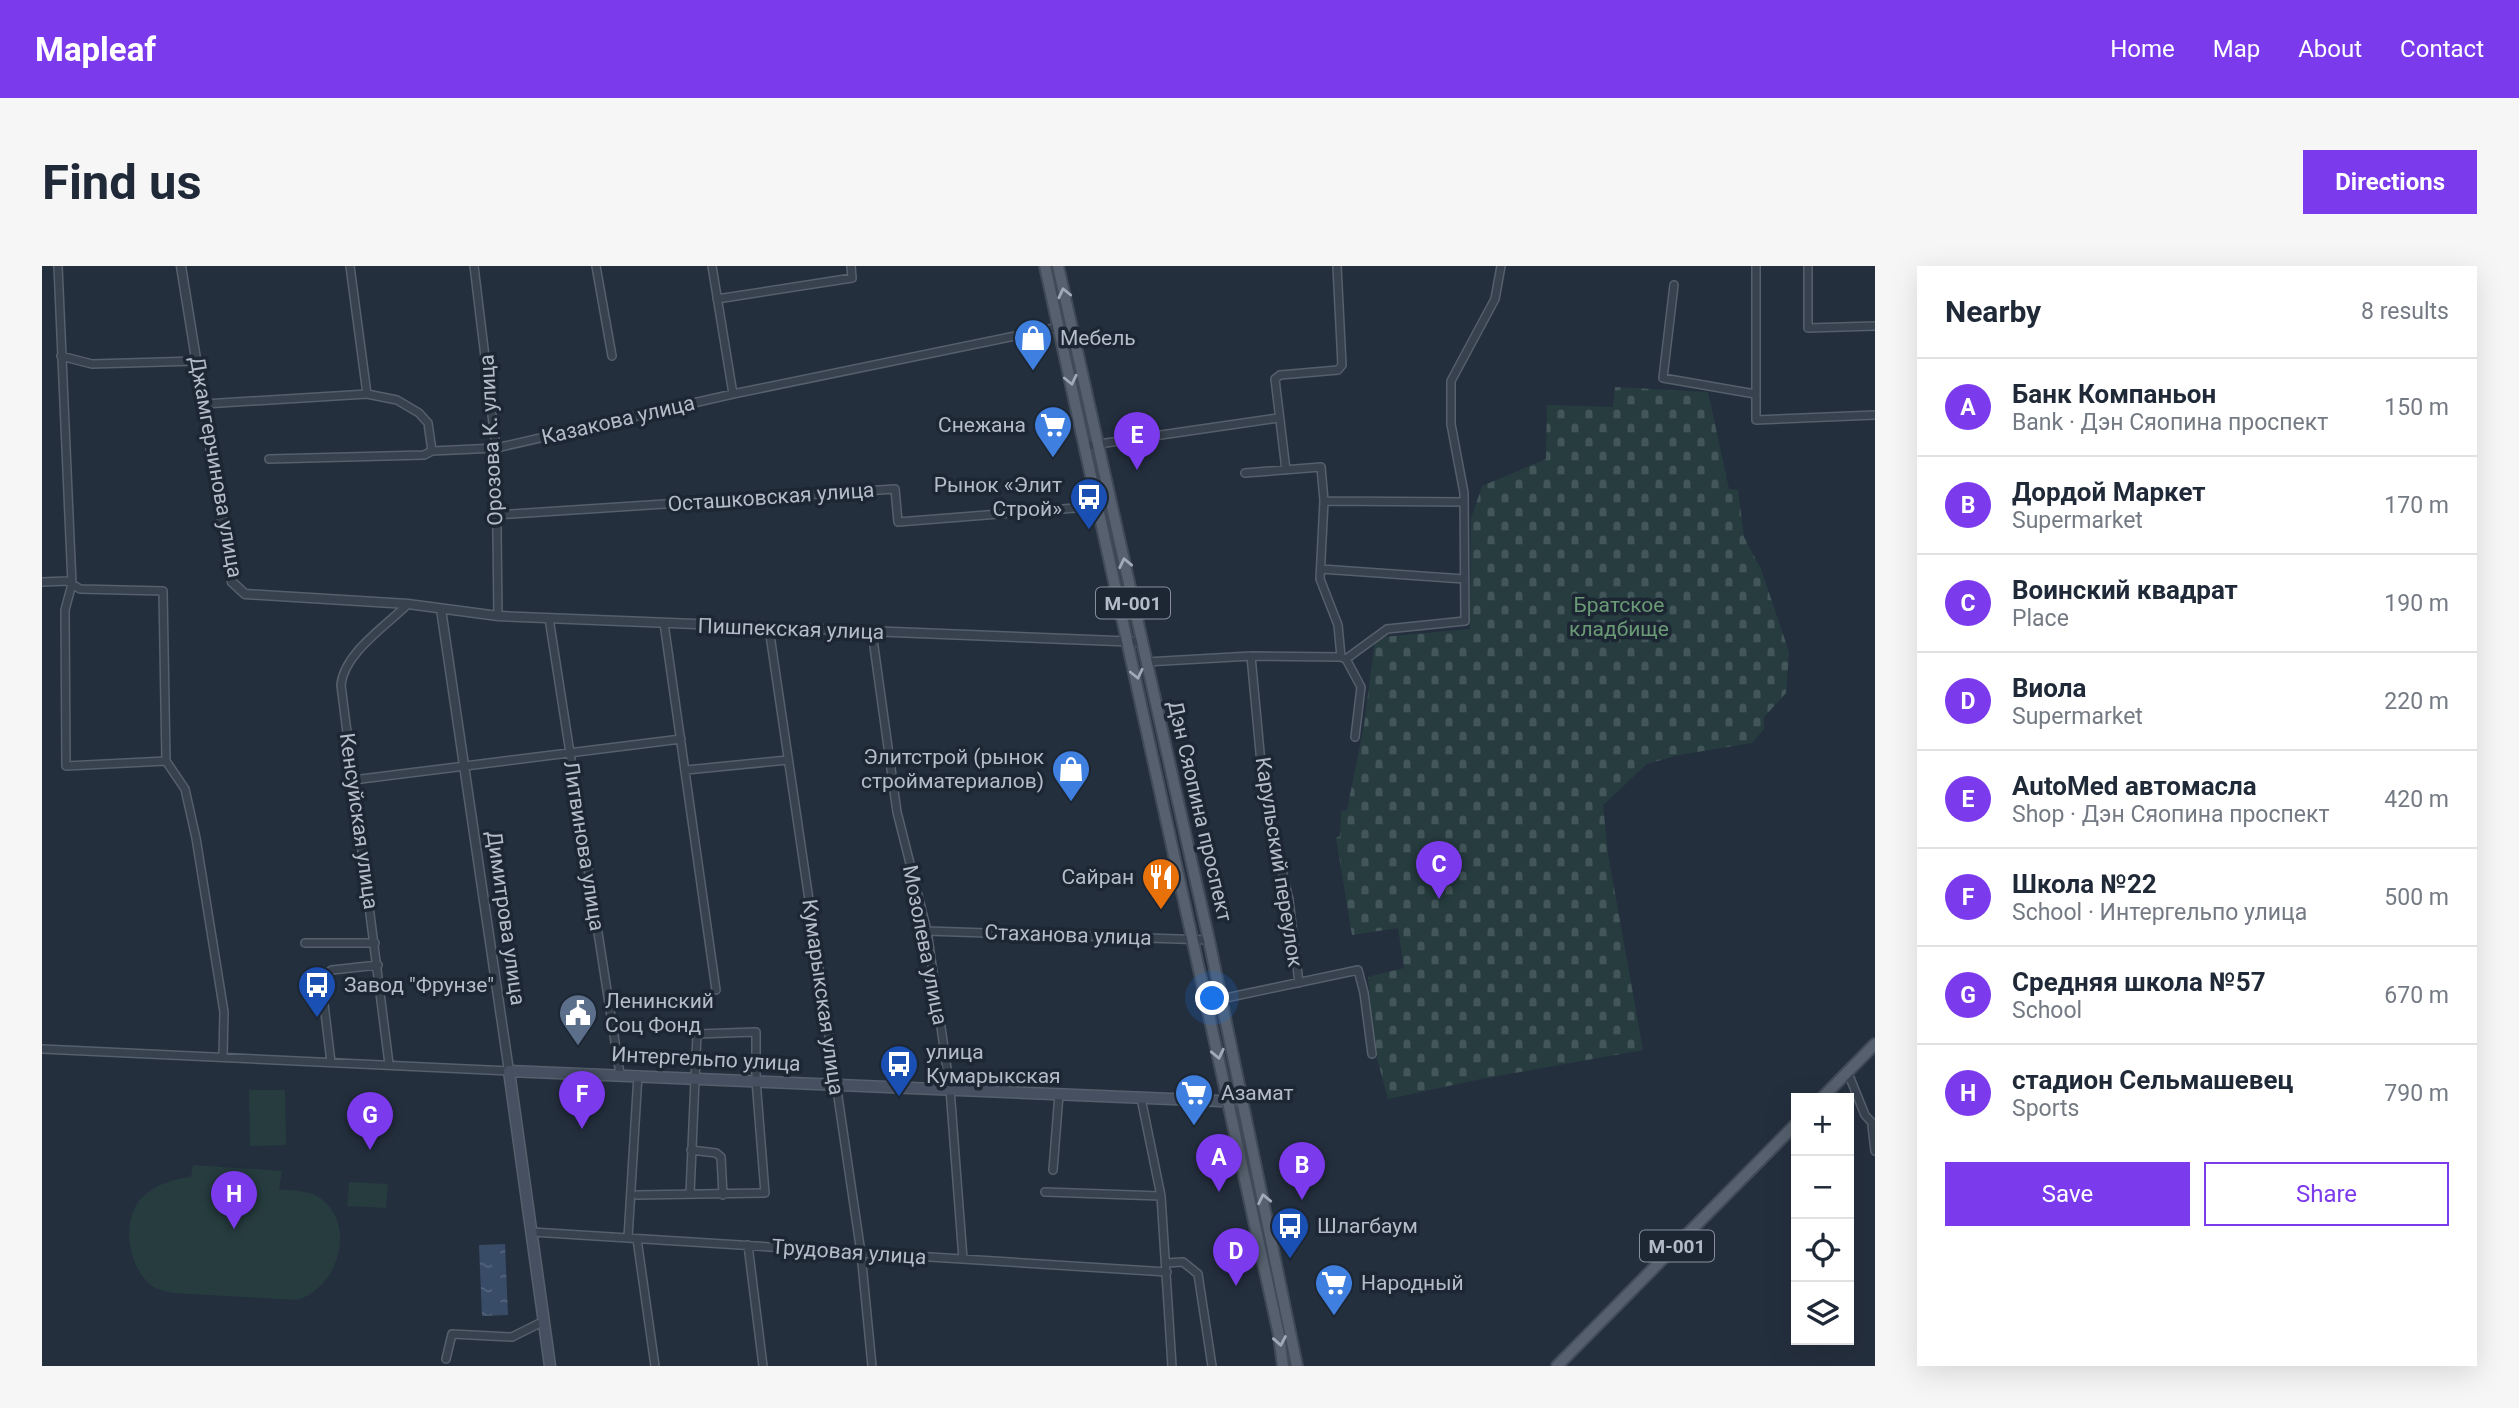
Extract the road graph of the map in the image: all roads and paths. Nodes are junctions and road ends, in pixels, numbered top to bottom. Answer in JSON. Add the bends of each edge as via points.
{"nodes":[{"id":1,"x":58,"y":266,"type":"edge"},
{"id":2,"x":181,"y":266,"type":"edge"},
{"id":3,"x":350,"y":266,"type":"edge"},
{"id":4,"x":474,"y":266,"type":"edge"},
{"id":5,"x":596,"y":266,"type":"edge"},
{"id":6,"x":712,"y":266,"type":"edge"},
{"id":7,"x":851,"y":266,"type":"edge"},
{"id":8,"x":1045,"y":266,"type":"edge"},
{"id":9,"x":1058,"y":266,"type":"edge"},
{"id":10,"x":1336,"y":266,"type":"edge"},
{"id":11,"x":1501,"y":266,"type":"edge"},
{"id":12,"x":1756,"y":266,"type":"edge"},
{"id":13,"x":1808,"y":266,"type":"edge"},
{"id":14,"x":1674,"y":285,"type":"dead end"},
{"id":15,"x":718,"y":299,"type":"junction"},
{"id":16,"x":1875,"y":326,"type":"edge"},
{"id":17,"x":1059,"y":327,"type":"junction"},
{"id":18,"x":61,"y":356,"type":"junction"},
{"id":19,"x":612,"y":356,"type":"dead end"},
{"id":20,"x":197,"y":362,"type":"junction"},
{"id":21,"x":367,"y":394,"type":"junction"},
{"id":22,"x":733,"y":394,"type":"junction"},
{"id":23,"x":1755,"y":394,"type":"junction"},
{"id":24,"x":204,"y":404,"type":"junction"},
{"id":25,"x":1875,"y":415,"type":"edge"},
{"id":26,"x":1278,"y":418,"type":"junction"},
{"id":27,"x":1097,"y":443,"type":"junction"},
{"id":28,"x":1085,"y":446,"type":"junction"},
{"id":29,"x":496,"y":448,"type":"junction"},
{"id":30,"x":432,"y":451,"type":"junction"},
{"id":31,"x":269,"y":459,"type":"dead end"},
{"id":32,"x":1286,"y":470,"type":"junction"},
{"id":33,"x":1245,"y":473,"type":"dead end"},
{"id":34,"x":1324,"y":502,"type":"junction"},
{"id":35,"x":1464,"y":502,"type":"junction"},
{"id":36,"x":1100,"y":506,"type":"junction"},
{"id":37,"x":496,"y":515,"type":"junction"},
{"id":38,"x":1321,"y":569,"type":"junction"},
{"id":39,"x":1464,"y":579,"type":"junction"},
{"id":40,"x":42,"y":582,"type":"edge"},
{"id":41,"x":72,"y":584,"type":"junction"},
{"id":42,"x":408,"y":604,"type":"junction"},
{"id":43,"x":442,"y":609,"type":"junction"},
{"id":44,"x":498,"y":615,"type":"junction"},
{"id":45,"x":549,"y":618,"type":"junction"},
{"id":46,"x":664,"y":623,"type":"junction"},
{"id":47,"x":769,"y":628,"type":"junction"},
{"id":48,"x":872,"y":632,"type":"junction"},
{"id":49,"x":1129,"y":642,"type":"junction"},
{"id":50,"x":1142,"y":642,"type":"junction"},
{"id":51,"x":1251,"y":656,"type":"junction"},
{"id":52,"x":1344,"y":658,"type":"junction"},
{"id":53,"x":1146,"y":662,"type":"junction"},
{"id":54,"x":1355,"y":737,"type":"dead end"},
{"id":55,"x":681,"y":739,"type":"junction"},
{"id":56,"x":570,"y":753,"type":"junction"},
{"id":57,"x":788,"y":760,"type":"junction"},
{"id":58,"x":166,"y":761,"type":"junction"},
{"id":59,"x":464,"y":766,"type":"junction"},
{"id":60,"x":685,"y":770,"type":"junction"},
{"id":61,"x":354,"y":780,"type":"junction"},
{"id":62,"x":927,"y":931,"type":"junction"},
{"id":63,"x":1194,"y":939,"type":"junction"},
{"id":64,"x":1209,"y":940,"type":"junction"},
{"id":65,"x":305,"y":943,"type":"dead end"},
{"id":66,"x":375,"y":943,"type":"junction"},
{"id":67,"x":378,"y":965,"type":"junction"},
{"id":68,"x":1299,"y":983,"type":"junction"},
{"id":69,"x":716,"y":990,"type":"dead end"},
{"id":70,"x":1221,"y":999,"type":"junction"},
{"id":71,"x":1875,"y":1044,"type":"edge"},
{"id":72,"x":42,"y":1049,"type":"edge"},
{"id":73,"x":1372,"y":1054,"type":"dead end"},
{"id":74,"x":223,"y":1056,"type":"junction"},
{"id":75,"x":331,"y":1062,"type":"junction"},
{"id":76,"x":389,"y":1065,"type":"junction"},
{"id":77,"x":509,"y":1071,"type":"junction"},
{"id":78,"x":1848,"y":1073,"type":"junction"},
{"id":79,"x":620,"y":1074,"type":"junction"},
{"id":80,"x":638,"y":1075,"type":"junction"},
{"id":81,"x":694,"y":1078,"type":"junction"},
{"id":82,"x":756,"y":1080,"type":"junction"},
{"id":83,"x":836,"y":1084,"type":"junction"},
{"id":84,"x":950,"y":1089,"type":"junction"},
{"id":85,"x":1827,"y":1093,"type":"edge"},
{"id":86,"x":1059,"y":1094,"type":"junction"},
{"id":87,"x":1141,"y":1098,"type":"junction"},
{"id":88,"x":1228,"y":1102,"type":"junction"},
{"id":89,"x":1243,"y":1102,"type":"junction"},
{"id":90,"x":1874,"y":1126,"type":"edge"},
{"id":91,"x":1791,"y":1129,"type":"edge"},
{"id":92,"x":691,"y":1150,"type":"junction"},
{"id":93,"x":1875,"y":1151,"type":"edge"},
{"id":94,"x":1053,"y":1170,"type":"dead end"},
{"id":95,"x":1045,"y":1192,"type":"dead end"},
{"id":96,"x":690,"y":1194,"type":"junction"},
{"id":97,"x":637,"y":1195,"type":"dead end"},
{"id":98,"x":723,"y":1195,"type":"junction"},
{"id":99,"x":1161,"y":1196,"type":"junction"},
{"id":100,"x":532,"y":1232,"type":"junction"},
{"id":101,"x":628,"y":1238,"type":"junction"},
{"id":102,"x":637,"y":1238,"type":"junction"},
{"id":103,"x":748,"y":1245,"type":"junction"},
{"id":104,"x":860,"y":1252,"type":"junction"},
{"id":105,"x":962,"y":1259,"type":"junction"},
{"id":106,"x":1166,"y":1263,"type":"junction"},
{"id":107,"x":1167,"y":1272,"type":"junction"},
{"id":108,"x":544,"y":1321,"type":"junction"},
{"id":109,"x":1293,"y":1337,"type":"junction"},
{"id":110,"x":446,"y":1359,"type":"dead end"},
{"id":111,"x":550,"y":1366,"type":"edge"},
{"id":112,"x":655,"y":1366,"type":"edge"},
{"id":113,"x":763,"y":1366,"type":"edge"},
{"id":114,"x":872,"y":1366,"type":"edge"},
{"id":115,"x":1172,"y":1366,"type":"edge"},
{"id":116,"x":1212,"y":1366,"type":"edge"},
{"id":117,"x":1283,"y":1366,"type":"edge"},
{"id":118,"x":1297,"y":1366,"type":"edge"},
{"id":119,"x":1303,"y":1366,"type":"edge"},
{"id":120,"x":1557,"y":1366,"type":"edge"}],
"edges":[{"from":1,"to":18,"type":"street"},
{"from":2,"to":20,"type":"street","name":"Джамгерчинова улица"},
{"from":3,"to":21,"type":"street"},
{"from":4,"to":29,"type":"street","name":"Орозова К. улица"},
{"from":5,"to":19,"type":"street"},
{"from":6,"to":15,"type":"street"},
{"from":7,"to":15,"type":"street","via":[[852,278]]},
{"from":8,"to":17,"type":"main road","name":"Дэн Сяопина проспект","number":"M-001"},
{"from":27,"to":9,"type":"main road","name":"Дэн Сяопина проспект","number":"M-001","one_way":true},
{"from":10,"to":26,"type":"street","via":[[1342,365],[1338,370],[1275,379]]},
{"from":11,"to":35,"type":"street","via":[[1495,299],[1451,381],[1451,424]]},
{"from":12,"to":23,"type":"street"},
{"from":13,"to":16,"type":"street","via":[[1808,328]]},
{"from":14,"to":23,"type":"street","via":[[1663,379]]},
{"from":15,"to":22,"type":"street"},
{"from":17,"to":22,"type":"street","name":"Казакова улица"},
{"from":17,"to":28,"type":"main road","name":"Дэн Сяопина проспект","number":"M-001","one_way":true},
{"from":18,"to":20,"type":"street","via":[[92,364]]},
{"from":18,"to":41,"type":"street"},
{"from":20,"to":24,"type":"street","name":"Джамгерчинова улица"},
{"from":21,"to":24,"type":"street"},
{"from":21,"to":30,"type":"street","via":[[397,400],[419,413],[428,422]]},
{"from":22,"to":29,"type":"street","name":"Казакова улица"},
{"from":23,"to":25,"type":"street","via":[[1756,420]]},
{"from":24,"to":42,"type":"street","name":"Джамгерчинова улица","via":[[232,582],[245,594]]},
{"from":26,"to":27,"type":"street"},
{"from":26,"to":32,"type":"street"},
{"from":27,"to":28,"type":"street"},
{"from":50,"to":27,"type":"main road","name":"Дэн Сяопина проспект","number":"M-001","one_way":true},
{"from":28,"to":36,"type":"main road","name":"Дэн Сяопина проспект","number":"M-001"},
{"from":29,"to":30,"type":"street","name":"Казакова улица"},
{"from":29,"to":37,"type":"street","name":"Орозова К. улица"},
{"from":30,"to":31,"type":"street","name":"Казакова улица","via":[[424,455]]},
{"from":32,"to":33,"type":"street"},
{"from":32,"to":34,"type":"street","via":[[1321,467]]},
{"from":34,"to":35,"type":"street"},
{"from":34,"to":38,"type":"street"},
{"from":35,"to":39,"type":"street"},
{"from":36,"to":37,"type":"street","name":"Осташковская улица","via":[[898,522],[895,489]]},
{"from":36,"to":49,"type":"main road","name":"Дэн Сяопина проспект","number":"M-001"},
{"from":37,"to":44,"type":"street","name":"Орозова К. улица"},
{"from":38,"to":39,"type":"street"},
{"from":38,"to":52,"type":"street","via":[[1322,590],[1338,625]]},
{"from":39,"to":52,"type":"street","via":[[1465,621],[1387,629]]},
{"from":40,"to":41,"type":"street"},
{"from":41,"to":58,"type":"street","via":[[80,589],[163,591]]},
{"from":41,"to":58,"type":"street","via":[[65,611],[66,766]]},
{"from":42,"to":43,"type":"street","name":"Джамгерчинова улица"},
{"from":42,"to":61,"type":"street","name":"Кенсуйская улица","via":[[342,672]]},
{"from":43,"to":44,"type":"street","name":"Пишпекская улица"},
{"from":43,"to":59,"type":"street","name":"Димитрова улица"},
{"from":44,"to":45,"type":"street","name":"Пишпекская улица"},
{"from":45,"to":46,"type":"street","name":"Пишпекская улица"},
{"from":45,"to":56,"type":"street","name":"Литвинова улица"},
{"from":46,"to":47,"type":"street","name":"Пишпекская улица"},
{"from":46,"to":55,"type":"street"},
{"from":47,"to":48,"type":"street","name":"Пишпекская улица"},
{"from":47,"to":57,"type":"street","name":"Кумарыкская улица"},
{"from":48,"to":49,"type":"street","name":"Пишпекская улица"},
{"from":48,"to":62,"type":"street","name":"Мозолева улица","via":[[897,812]]},
{"from":49,"to":50,"type":"street","name":"Пишпекская улица"},
{"from":49,"to":63,"type":"main road","name":"Дэн Сяопина проспект","number":"M-001","one_way":true},
{"from":50,"to":53,"type":"main road","name":"Дэн Сяопина проспект","number":"M-001"},
{"from":51,"to":52,"type":"street"},
{"from":51,"to":53,"type":"street"},
{"from":51,"to":68,"type":"street","name":"Карульский переулок","via":[[1264,794],[1289,900]]},
{"from":52,"to":54,"type":"street","via":[[1361,687]]},
{"from":53,"to":64,"type":"main road","name":"Дэн Сяопина проспект","number":"M-001"},
{"from":55,"to":56,"type":"street"},
{"from":55,"to":60,"type":"street"},
{"from":56,"to":59,"type":"street"},
{"from":56,"to":79,"type":"street","name":"Литвинова улица"},
{"from":57,"to":60,"type":"street"},
{"from":57,"to":83,"type":"street","name":"Кумарыкская улица"},
{"from":58,"to":74,"type":"street","via":[[185,789],[196,838],[224,1012]]},
{"from":59,"to":61,"type":"street"},
{"from":59,"to":77,"type":"street","name":"Димитрова улица"},
{"from":60,"to":69,"type":"street"},
{"from":61,"to":66,"type":"street","name":"Кенсуйская улица"},
{"from":62,"to":63,"type":"street","name":"Стаханова улица"},
{"from":62,"to":84,"type":"street","name":"Мозолева улица"},
{"from":63,"to":64,"type":"street","name":"Стаханова улица"},
{"from":63,"to":88,"type":"main road","name":"Дэн Сяопина проспект","number":"M-001","one_way":true},
{"from":64,"to":70,"type":"main road","name":"Дэн Сяопина проспект","number":"M-001"},
{"from":65,"to":66,"type":"street"},
{"from":66,"to":67,"type":"street","name":"Кенсуйская улица"},
{"from":67,"to":75,"type":"street","via":[[332,970],[323,976]]},
{"from":67,"to":76,"type":"street","name":"Кенсуйская улица"},
{"from":68,"to":70,"type":"street"},
{"from":68,"to":73,"type":"street","via":[[1358,970]]},
{"from":70,"to":89,"type":"main road","name":"Дэн Сяопина проспект","number":"M-001"},
{"from":71,"to":78,"type":"main road"},
{"from":72,"to":74,"type":"street","name":"Интергельпо улица"},
{"from":74,"to":75,"type":"street","name":"Интергельпо улица"},
{"from":75,"to":76,"type":"street","name":"Интергельпо улица"},
{"from":76,"to":77,"type":"street","name":"Интергельпо улица"},
{"from":77,"to":79,"type":"main road","name":"Интергельпо улица"},
{"from":77,"to":100,"type":"main road","name":"Димитрова улица"},
{"from":78,"to":85,"type":"main road"},
{"from":78,"to":90,"type":"street"},
{"from":79,"to":80,"type":"main road","name":"Интергельпо улица"},
{"from":80,"to":81,"type":"main road","name":"Интергельпо улица"},
{"from":80,"to":101,"type":"street"},
{"from":81,"to":82,"type":"main road","name":"Интергельпо улица"},
{"from":81,"to":82,"type":"street","via":[[697,1034],[756,1032]]},
{"from":81,"to":92,"type":"street"},
{"from":82,"to":83,"type":"main road","name":"Интергельпо улица"},
{"from":82,"to":98,"type":"street","via":[[766,1189],[761,1195]]},
{"from":83,"to":84,"type":"main road","name":"Интергельпо улица"},
{"from":83,"to":104,"type":"street","name":"Кумарыкская улица"},
{"from":84,"to":86,"type":"main road","name":"Интергельпо улица"},
{"from":84,"to":105,"type":"street","name":"Мозолева улица"},
{"from":86,"to":87,"type":"main road","name":"Интергельпо улица"},
{"from":86,"to":94,"type":"street"},
{"from":87,"to":88,"type":"main road","name":"Интергельпо улица"},
{"from":87,"to":99,"type":"street"},
{"from":88,"to":89,"type":"main road","name":"Интергельпо улица"},
{"from":88,"to":117,"type":"main road","name":"Дэн Сяопина проспект","number":"M-001","one_way":true},
{"from":109,"to":89,"type":"main road","name":"Дэн Сяопина проспект","number":"M-001","one_way":true},
{"from":90,"to":93,"type":"street"},
{"from":91,"to":120,"type":"main road","number":"М-001"},
{"from":92,"to":96,"type":"street"},
{"from":92,"to":98,"type":"street","via":[[721,1157]]},
{"from":95,"to":99,"type":"street"},
{"from":96,"to":97,"type":"street"},
{"from":96,"to":98,"type":"street"},
{"from":99,"to":106,"type":"street"},
{"from":100,"to":101,"type":"street","name":"Трудовая улица"},
{"from":100,"to":108,"type":"main road","name":"Димитрова улица"},
{"from":101,"to":102,"type":"street","name":"Трудовая улица"},
{"from":102,"to":103,"type":"street","name":"Трудовая улица"},
{"from":102,"to":112,"type":"street"},
{"from":103,"to":104,"type":"street","name":"Трудовая улица"},
{"from":103,"to":113,"type":"street"},
{"from":104,"to":105,"type":"street","name":"Трудовая улица"},
{"from":104,"to":114,"type":"street","name":"Кумарыкская улица"},
{"from":105,"to":107,"type":"street","name":"Трудовая улица"},
{"from":106,"to":107,"type":"street"},
{"from":106,"to":116,"type":"street","via":[[1183,1262],[1198,1274]]},
{"from":107,"to":115,"type":"street"},
{"from":108,"to":110,"type":"street","via":[[512,1337],[452,1334]]},
{"from":108,"to":111,"type":"main road","name":"Димитрова улица"},
{"from":109,"to":118,"type":"main road","name":"Дэн Сяопина проспект","number":"M-001"},
{"from":109,"to":119,"type":"main road"}]}
